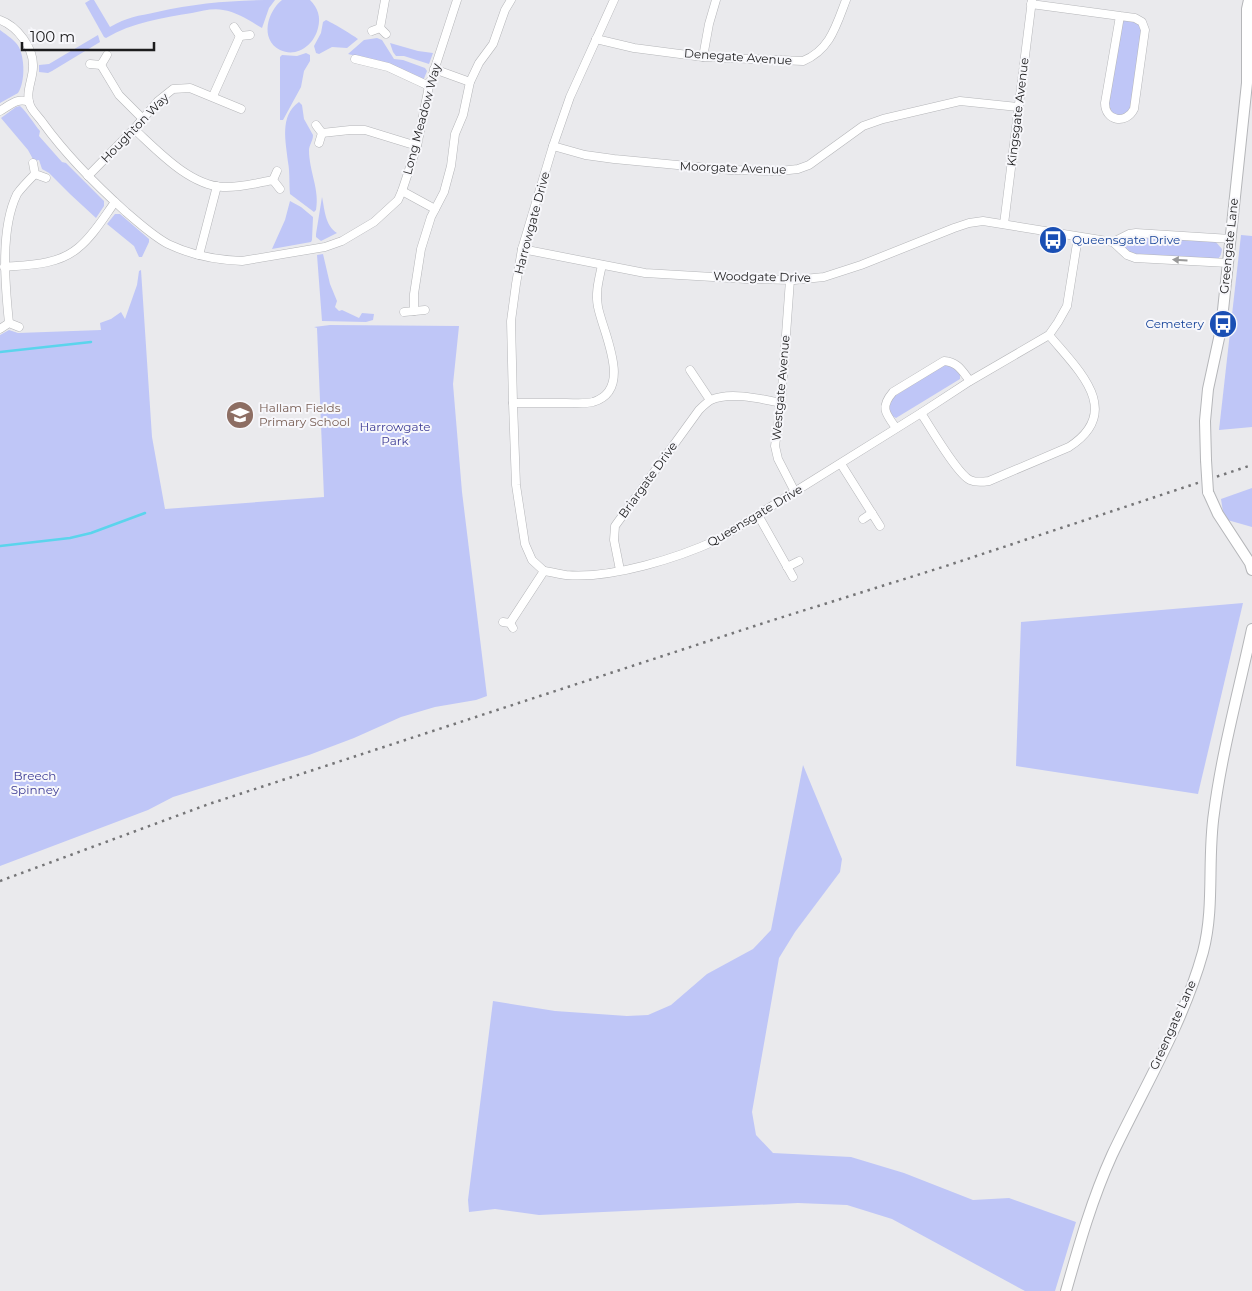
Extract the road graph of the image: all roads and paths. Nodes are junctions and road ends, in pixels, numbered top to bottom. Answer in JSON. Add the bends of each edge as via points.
{"nodes":[{"id":1,"x":385,"y":0,"type":"edge"},
{"id":2,"x":457,"y":0,"type":"edge"},
{"id":3,"x":511,"y":0,"type":"edge"},
{"id":4,"x":614,"y":0,"type":"edge"},
{"id":5,"x":716,"y":0,"type":"edge"},
{"id":6,"x":846,"y":0,"type":"edge"},
{"id":7,"x":1249,"y":0,"type":"edge"},
{"id":8,"x":1032,"y":2,"type":"edge"},
{"id":9,"x":1120,"y":16,"type":"junction"},
{"id":10,"x":0,"y":20,"type":"edge"},
{"id":11,"x":234,"y":27,"type":"dead end"},
{"id":12,"x":372,"y":31,"type":"dead end"},
{"id":13,"x":250,"y":35,"type":"dead end"},
{"id":14,"x":240,"y":36,"type":"junction"},
{"id":15,"x":596,"y":39,"type":"junction"},
{"id":16,"x":107,"y":55,"type":"dead end"},
{"id":17,"x":704,"y":57,"type":"junction"},
{"id":18,"x":355,"y":59,"type":"dead end"},
{"id":19,"x":90,"y":64,"type":"dead end"},
{"id":20,"x":101,"y":64,"type":"junction"},
{"id":21,"x":434,"y":69,"type":"junction"},
{"id":22,"x":470,"y":82,"type":"junction"},
{"id":23,"x":429,"y":86,"type":"junction"},
{"id":24,"x":213,"y":96,"type":"junction"},
{"id":25,"x":29,"y":102,"type":"junction"},
{"id":26,"x":1018,"y":107,"type":"junction"},
{"id":27,"x":241,"y":109,"type":"dead end"},
{"id":28,"x":0,"y":111,"type":"edge"},
{"id":29,"x":143,"y":119,"type":"junction"},
{"id":30,"x":316,"y":125,"type":"dead end"},
{"id":31,"x":134,"y":129,"type":"junction"},
{"id":32,"x":322,"y":133,"type":"junction"},
{"id":33,"x":319,"y":143,"type":"dead end"},
{"id":34,"x":417,"y":146,"type":"junction"},
{"id":35,"x":553,"y":146,"type":"junction"},
{"id":36,"x":33,"y":163,"type":"dead end"},
{"id":37,"x":277,"y":171,"type":"dead end"},
{"id":38,"x":35,"y":174,"type":"junction"},
{"id":39,"x":88,"y":176,"type":"junction"},
{"id":40,"x":46,"y":178,"type":"dead end"},
{"id":41,"x":273,"y":180,"type":"junction"},
{"id":42,"x":217,"y":186,"type":"junction"},
{"id":43,"x":280,"y":190,"type":"dead end"},
{"id":44,"x":402,"y":191,"type":"junction"},
{"id":45,"x":116,"y":202,"type":"junction"},
{"id":46,"x":435,"y":209,"type":"junction"},
{"id":47,"x":1004,"y":224,"type":"junction"},
{"id":48,"x":2,"y":231,"type":"edge"},
{"id":49,"x":1078,"y":237,"type":"junction"},
{"id":50,"x":1231,"y":240,"type":"junction"},
{"id":51,"x":1113,"y":242,"type":"junction"},
{"id":52,"x":522,"y":249,"type":"junction"},
{"id":53,"x":200,"y":255,"type":"junction"},
{"id":54,"x":1228,"y":263,"type":"junction"},
{"id":55,"x":602,"y":265,"type":"junction"},
{"id":56,"x":4,"y":267,"type":"junction"},
{"id":57,"x":790,"y":280,"type":"junction"},
{"id":58,"x":425,"y":310,"type":"dead end"},
{"id":59,"x":414,"y":311,"type":"junction"},
{"id":60,"x":404,"y":312,"type":"dead end"},
{"id":61,"x":8,"y":322,"type":"junction"},
{"id":62,"x":19,"y":327,"type":"dead end"},
{"id":63,"x":0,"y":329,"type":"edge"},
{"id":64,"x":1049,"y":335,"type":"junction"},
{"id":65,"x":690,"y":369,"type":"dead end"},
{"id":66,"x":970,"y":381,"type":"junction"},
{"id":67,"x":710,"y":400,"type":"junction"},
{"id":68,"x":512,"y":403,"type":"junction"},
{"id":69,"x":781,"y":403,"type":"junction"},
{"id":70,"x":921,"y":413,"type":"junction"},
{"id":71,"x":896,"y":428,"type":"junction"},
{"id":72,"x":841,"y":464,"type":"junction"},
{"id":73,"x":794,"y":492,"type":"junction"},
{"id":74,"x":872,"y":513,"type":"junction"},
{"id":75,"x":758,"y":515,"type":"junction"},
{"id":76,"x":863,"y":519,"type":"dead end"},
{"id":77,"x":880,"y":526,"type":"dead end"},
{"id":78,"x":800,"y":561,"type":"dead end"},
{"id":79,"x":787,"y":567,"type":"junction"},
{"id":80,"x":620,"y":570,"type":"junction"},
{"id":81,"x":1252,"y":570,"type":"edge"},
{"id":82,"x":544,"y":571,"type":"junction"},
{"id":83,"x":793,"y":578,"type":"dead end"},
{"id":84,"x":509,"y":625,"type":"dead end"},
{"id":85,"x":1252,"y":629,"type":"edge"},
{"id":86,"x":1066,"y":1291,"type":"edge"}],
"edges":[{"from":1,"to":12,"type":"street","via":[[383,31]]},
{"from":2,"to":21,"type":"street","name":"Long Meadow Way"},
{"from":3,"to":22,"type":"street","via":[[493,44]]},
{"from":4,"to":15,"type":"street","name":"Harrowgate Drive"},
{"from":5,"to":17,"type":"street"},
{"from":6,"to":17,"type":"street","name":"Denegate Avenue","via":[[828,43],[813,57],[802,61]]},
{"from":7,"to":50,"type":"street","name":"Greengate Lane","via":[[1247,84]]},
{"from":8,"to":9,"type":"street"},
{"from":8,"to":26,"type":"street","name":"Kingsgate Avenue"},
{"from":9,"to":9,"type":"street","via":[[1138,19],[1145,30],[1134,109],[1128,117],[1119,120],[1107,113],[1105,102]]},
{"from":10,"to":25,"type":"street","via":[[19,34],[32,58]]},
{"from":11,"to":14,"type":"street"},
{"from":13,"to":14,"type":"street"},
{"from":14,"to":24,"type":"street"},
{"from":15,"to":17,"type":"street","name":"Denegate Avenue","via":[[634,48]]},
{"from":15,"to":35,"type":"street","name":"Harrowgate Drive"},
{"from":16,"to":20,"type":"street"},
{"from":18,"to":23,"type":"street","via":[[388,67]]},
{"from":19,"to":20,"type":"street"},
{"from":20,"to":29,"type":"street","via":[[116,91]]},
{"from":21,"to":22,"type":"street"},
{"from":21,"to":23,"type":"street","name":"Long Meadow Way"},
{"from":22,"to":46,"type":"street","via":[[455,134],[444,192]]},
{"from":23,"to":34,"type":"street","name":"Long Meadow Way"},
{"from":24,"to":27,"type":"street","name":"Houghton Way"},
{"from":24,"to":29,"type":"street","name":"Houghton Way","via":[[190,88],[173,89]]},
{"from":25,"to":28,"type":"street","via":[[23,99]]},
{"from":25,"to":39,"type":"street","name":"Long Meadow Way","via":[[58,144]]},
{"from":26,"to":35,"type":"street","name":"Moorgate Avenue","via":[[960,101],[883,119],[863,126],[810,165],[780,171],[676,166],[594,156]]},
{"from":26,"to":47,"type":"street","name":"Kingsgate Avenue"},
{"from":29,"to":31,"type":"street","name":"Houghton Way"},
{"from":30,"to":32,"type":"street"},
{"from":31,"to":39,"type":"street","name":"Houghton Way"},
{"from":31,"to":42,"type":"street","via":[[189,175]]},
{"from":32,"to":33,"type":"street"},
{"from":32,"to":34,"type":"street","via":[[365,130]]},
{"from":34,"to":44,"type":"street","name":"Long Meadow Way"},
{"from":35,"to":52,"type":"street","name":"Harrowgate Drive"},
{"from":36,"to":38,"type":"street"},
{"from":37,"to":41,"type":"street"},
{"from":38,"to":40,"type":"street"},
{"from":38,"to":48,"type":"street","via":[[17,194]]},
{"from":39,"to":45,"type":"street","name":"Long Meadow Way"},
{"from":41,"to":42,"type":"street","via":[[233,187]]},
{"from":41,"to":43,"type":"street"},
{"from":42,"to":53,"type":"street"},
{"from":44,"to":46,"type":"street"},
{"from":44,"to":53,"type":"street","name":"Long Meadow Way","via":[[390,209],[363,230],[325,247],[242,261]]},
{"from":45,"to":53,"type":"street","name":"Long Meadow Way","via":[[166,243]]},
{"from":45,"to":56,"type":"street","via":[[85,241],[71,253],[55,261]]},
{"from":46,"to":59,"type":"street","via":[[421,252]]},
{"from":47,"to":49,"type":"street","name":"Woodgate Drive"},
{"from":47,"to":57,"type":"street","name":"Woodgate Drive","via":[[969,223],[862,265],[824,277]]},
{"from":48,"to":56,"type":"street"},
{"from":49,"to":51,"type":"street","name":"Woodgate Drive"},
{"from":49,"to":64,"type":"street","name":"Queensgate Drive","via":[[1067,306]]},
{"from":50,"to":51,"type":"street","name":"Woodgate Drive","via":[[1136,233]]},
{"from":50,"to":54,"type":"street","name":"Greengate Lane"},
{"from":54,"to":51,"type":"street","name":"Woodgate Drive","one_way":true,"via":[[1135,258]]},
{"from":52,"to":55,"type":"street","name":"Woodgate Drive"},
{"from":52,"to":68,"type":"street","name":"Harrowgate Drive","via":[[512,321]]},
{"from":54,"to":81,"type":"street","name":"Greengate Lane","bridge":true,"via":[[1221,329],[1205,421],[1208,492]]},
{"from":55,"to":57,"type":"street","name":"Woodgate Drive","via":[[645,273]]},
{"from":55,"to":68,"type":"street","via":[[597,296],[613,360],[613,383],[609,391],[592,402]]},
{"from":56,"to":61,"type":"street"},
{"from":57,"to":69,"type":"street","name":"Westgate Avenue"},
{"from":58,"to":59,"type":"street"},
{"from":59,"to":60,"type":"street"},
{"from":61,"to":62,"type":"street"},
{"from":61,"to":63,"type":"street"},
{"from":64,"to":66,"type":"street","name":"Queensgate Drive"},
{"from":64,"to":70,"type":"street","via":[[1091,388],[1096,401],[1090,426],[1079,441],[989,481],[979,482],[969,480],[960,470]]},
{"from":65,"to":67,"type":"street"},
{"from":66,"to":70,"type":"street","name":"Queensgate Drive"},
{"from":66,"to":71,"type":"street","via":[[957,364],[944,361],[893,392],[884,406]]},
{"from":67,"to":69,"type":"street","via":[[722,396]]},
{"from":67,"to":80,"type":"street","name":"Briargate Drive","via":[[699,410],[615,526],[614,540]]},
{"from":68,"to":82,"type":"street","name":"Harrowgate Drive","via":[[516,485],[525,544],[532,560]]},
{"from":69,"to":73,"type":"street","name":"Westgate Avenue","via":[[776,446],[778,459]]},
{"from":70,"to":71,"type":"street","name":"Queensgate Drive"},
{"from":71,"to":72,"type":"street","name":"Queensgate Drive"},
{"from":72,"to":73,"type":"street","name":"Queensgate Drive"},
{"from":72,"to":74,"type":"street"},
{"from":73,"to":75,"type":"street","name":"Queensgate Drive"},
{"from":74,"to":76,"type":"street"},
{"from":74,"to":77,"type":"street"},
{"from":75,"to":79,"type":"street"},
{"from":75,"to":80,"type":"street","name":"Queensgate Drive","via":[[719,540],[694,551]]},
{"from":78,"to":79,"type":"street"},
{"from":79,"to":83,"type":"street"},
{"from":80,"to":82,"type":"street","name":"Queensgate Drive","via":[[583,575]]},
{"from":82,"to":84,"type":"street"},
{"from":85,"to":86,"type":"street","name":"Greengate Lane","via":[[1214,813],[1210,922],[1203,952],[1183,1010],[1098,1187]]}]}
